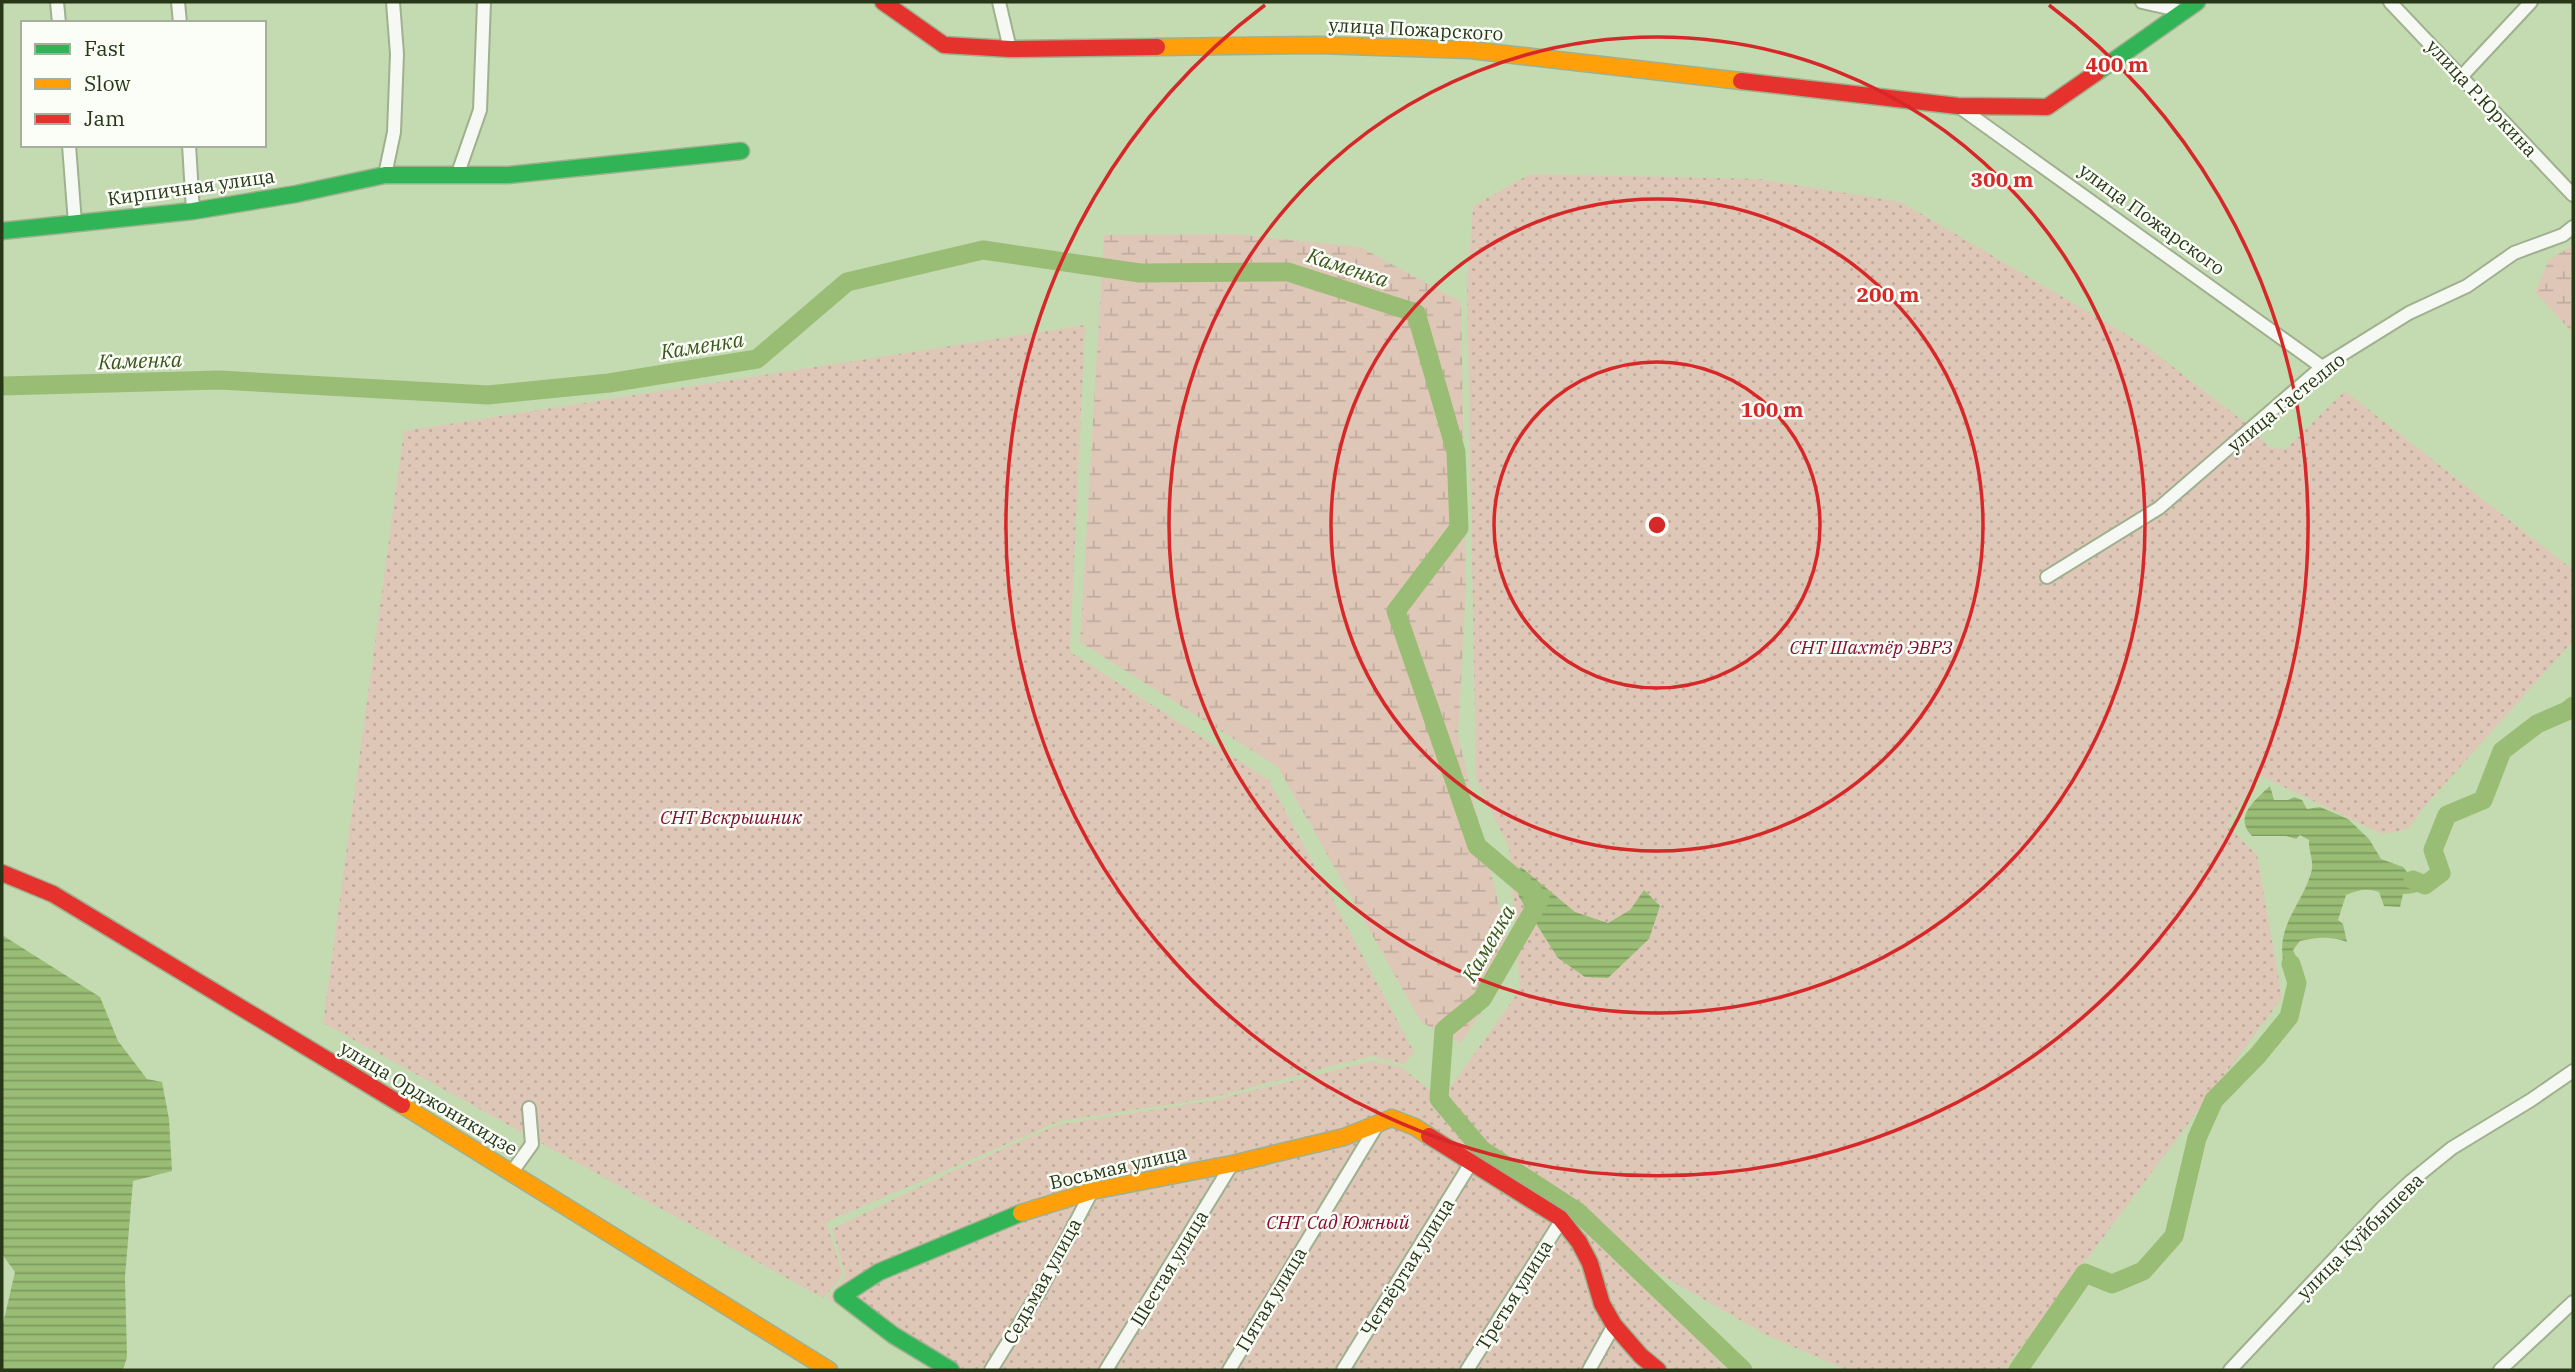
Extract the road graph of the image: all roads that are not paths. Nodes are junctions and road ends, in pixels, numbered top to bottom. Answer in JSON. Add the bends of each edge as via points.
{"nodes":[{"id":1,"x":57,"y":2,"type":"edge"},
{"id":2,"x":178,"y":2,"type":"edge"},
{"id":3,"x":393,"y":2,"type":"edge"},
{"id":4,"x":484,"y":2,"type":"edge"},
{"id":5,"x":883,"y":2,"type":"edge"},
{"id":6,"x":999,"y":2,"type":"edge"},
{"id":7,"x":2142,"y":2,"type":"edge"},
{"id":8,"x":2197,"y":2,"type":"edge"},
{"id":9,"x":2390,"y":2,"type":"edge"},
{"id":10,"x":2531,"y":2,"type":"edge"},
{"id":11,"x":2182,"y":11,"type":"junction"},
{"id":12,"x":59,"y":21,"type":"edge"},
{"id":13,"x":180,"y":21,"type":"edge"},
{"id":14,"x":1010,"y":49,"type":"junction"},
{"id":15,"x":2462,"y":77,"type":"junction"},
{"id":16,"x":1958,"y":106,"type":"junction"},
{"id":17,"x":69,"y":147,"type":"edge"},
{"id":18,"x":189,"y":147,"type":"edge"},
{"id":19,"x":741,"y":151,"type":"dead end"},
{"id":20,"x":385,"y":175,"type":"junction"},
{"id":21,"x":457,"y":176,"type":"junction"},
{"id":22,"x":2573,"y":195,"type":"edge"},
{"id":23,"x":193,"y":211,"type":"junction"},
{"id":24,"x":75,"y":223,"type":"junction"},
{"id":25,"x":2573,"y":227,"type":"edge"},
{"id":26,"x":2,"y":231,"type":"edge"},
{"id":27,"x":2322,"y":367,"type":"junction"},
{"id":28,"x":2047,"y":577,"type":"dead end"},
{"id":29,"x":2,"y":873,"type":"edge"},
{"id":30,"x":2573,"y":1070,"type":"edge"},
{"id":31,"x":529,"y":1108,"type":"dead end"},
{"id":32,"x":1380,"y":1121,"type":"junction"},
{"id":33,"x":1471,"y":1163,"type":"junction"},
{"id":34,"x":1232,"y":1164,"type":"junction"},
{"id":35,"x":512,"y":1172,"type":"junction"},
{"id":36,"x":1092,"y":1191,"type":"junction"},
{"id":37,"x":1561,"y":1221,"type":"junction"},
{"id":38,"x":2573,"y":1302,"type":"edge"},
{"id":39,"x":1614,"y":1325,"type":"junction"},
{"id":40,"x":828,"y":1370,"type":"edge"},
{"id":41,"x":951,"y":1370,"type":"edge"},
{"id":42,"x":991,"y":1370,"type":"edge"},
{"id":43,"x":1106,"y":1370,"type":"edge"},
{"id":44,"x":1229,"y":1370,"type":"edge"},
{"id":45,"x":1343,"y":1370,"type":"edge"},
{"id":46,"x":1467,"y":1370,"type":"edge"},
{"id":47,"x":1589,"y":1370,"type":"edge"},
{"id":48,"x":1658,"y":1370,"type":"edge"},
{"id":49,"x":2230,"y":1370,"type":"edge"},
{"id":50,"x":2500,"y":1370,"type":"edge"}],
"edges":[{"from":1,"to":12,"type":"street"},
{"from":2,"to":13,"type":"street"},
{"from":3,"to":20,"type":"street","via":[[397,54],[394,132]]},
{"from":4,"to":21,"type":"street","via":[[480,110]]},
{"from":5,"to":14,"type":"street","name":"улица Пожарского","via":[[944,45]]},
{"from":6,"to":14,"type":"street"},
{"from":7,"to":11,"type":"street"},
{"from":8,"to":11,"type":"street","name":"улица Пожарского"},
{"from":9,"to":15,"type":"street","name":"улица Р.Юркина"},
{"from":10,"to":15,"type":"street"},
{"from":11,"to":16,"type":"street","name":"улица Пожарского","via":[[2047,107]]},
{"from":14,"to":16,"type":"street","name":"улица Пожарского","via":[[1318,45],[1470,50]]},
{"from":15,"to":22,"type":"street","name":"улица Р.Юркина"},
{"from":16,"to":27,"type":"street","name":"улица Пожарского"},
{"from":17,"to":24,"type":"street"},
{"from":18,"to":23,"type":"street"},
{"from":19,"to":21,"type":"street","name":"Кирпичная улица","via":[[508,176]]},
{"from":20,"to":21,"type":"street","name":"Кирпичная улица"},
{"from":20,"to":23,"type":"street","name":"Кирпичная улица"},
{"from":23,"to":24,"type":"street","name":"Кирпичная улица"},
{"from":24,"to":26,"type":"street","name":"Кирпичная улица"},
{"from":25,"to":27,"type":"street","name":"улица Гастелло","via":[[2514,253],[2467,286],[2409,313]]},
{"from":27,"to":28,"type":"street","name":"улица Гастелло","via":[[2159,508]]},
{"from":29,"to":35,"type":"street","name":"улица Орджоникидзе","via":[[53,894]]},
{"from":30,"to":49,"type":"street","name":"улица Куйбышева","via":[[2410,1182]]},
{"from":31,"to":35,"type":"street","via":[[531,1144]]},
{"from":32,"to":33,"type":"street","via":[[1392,1118],[1415,1127]]},
{"from":32,"to":34,"type":"street","name":"Восьмая улица","via":[[1344,1137]]},
{"from":32,"to":44,"type":"street","name":"Пятая улица"},
{"from":33,"to":37,"type":"street"},
{"from":33,"to":45,"type":"street","name":"Четвёртая улица"},
{"from":34,"to":36,"type":"street","name":"Восьмая улица"},
{"from":34,"to":43,"type":"street","name":"Шестая улица"},
{"from":35,"to":40,"type":"street","name":"улица Орджоникидзе"},
{"from":36,"to":41,"type":"street","name":"Восьмая улица","via":[[1031,1209],[879,1272],[842,1296],[893,1335]]},
{"from":36,"to":42,"type":"street","name":"Седьмая улица"},
{"from":37,"to":39,"type":"street","via":[[1590,1263],[1602,1304]]},
{"from":37,"to":46,"type":"street","name":"Третья улица"},
{"from":38,"to":50,"type":"street"},
{"from":39,"to":47,"type":"street"},
{"from":39,"to":48,"type":"street"}]}
